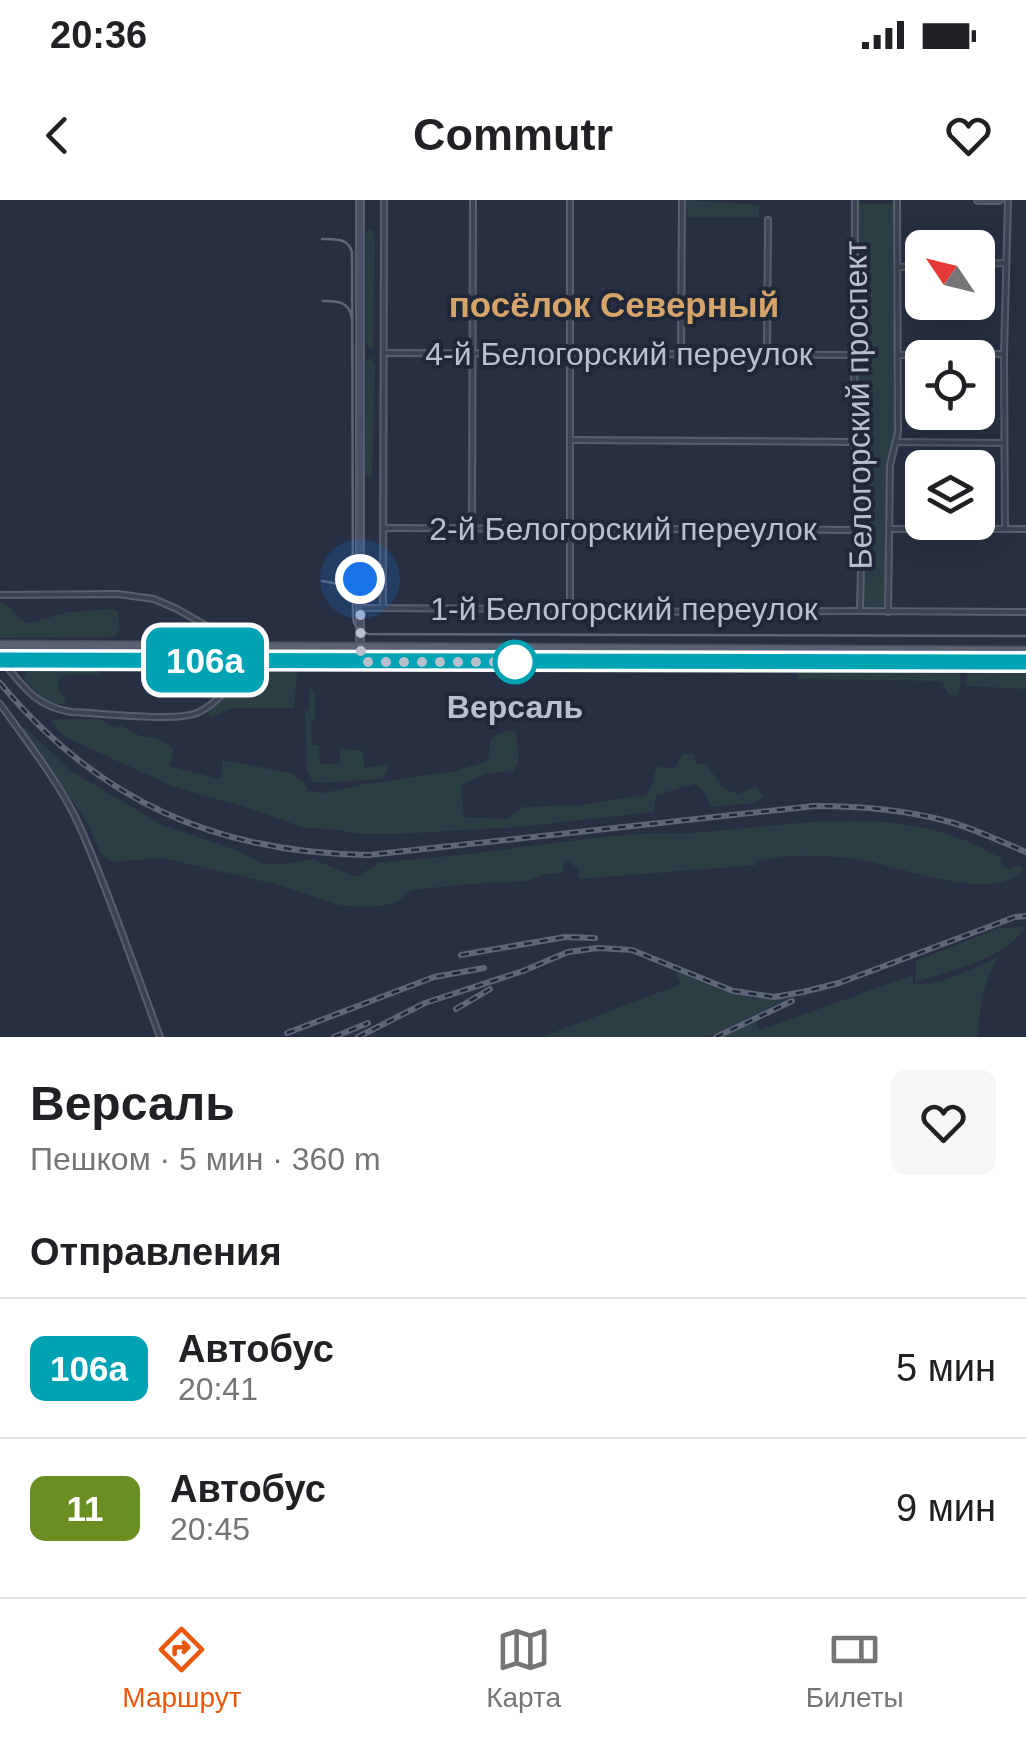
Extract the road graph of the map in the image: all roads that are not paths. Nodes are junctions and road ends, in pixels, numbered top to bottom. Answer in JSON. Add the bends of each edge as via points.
{"nodes":[{"id":1,"x":360,"y":200,"type":"edge"},
{"id":2,"x":384,"y":200,"type":"edge"},
{"id":3,"x":473,"y":200,"type":"edge"},
{"id":4,"x":570,"y":200,"type":"edge"},
{"id":5,"x":682,"y":200,"type":"edge"},
{"id":6,"x":855,"y":200,"type":"edge"},
{"id":7,"x":897,"y":200,"type":"edge"},
{"id":8,"x":978,"y":200,"type":"edge"},
{"id":9,"x":999,"y":200,"type":"edge"},
{"id":10,"x":1008,"y":200,"type":"edge"},
{"id":11,"x":768,"y":220,"type":"dead end"},
{"id":12,"x":995,"y":263,"type":"edge"},
{"id":13,"x":1006,"y":263,"type":"junction"},
{"id":14,"x":898,"y":267,"type":"junction"},
{"id":15,"x":905,"y":267,"type":"edge"},
{"id":16,"x":384,"y":353,"type":"junction"},
{"id":17,"x":472,"y":354,"type":"junction"},
{"id":18,"x":570,"y":354,"type":"junction"},
{"id":19,"x":681,"y":354,"type":"junction"},
{"id":20,"x":1004,"y":354,"type":"junction"},
{"id":21,"x":767,"y":355,"type":"junction"},
{"id":22,"x":854,"y":355,"type":"junction"},
{"id":23,"x":898,"y":356,"type":"junction"},
{"id":24,"x":570,"y":440,"type":"junction"},
{"id":25,"x":854,"y":442,"type":"junction"},
{"id":26,"x":897,"y":442,"type":"junction"},
{"id":27,"x":1004,"y":443,"type":"junction"},
{"id":28,"x":384,"y":528,"type":"junction"},
{"id":29,"x":472,"y":528,"type":"junction"},
{"id":30,"x":570,"y":528,"type":"junction"},
{"id":31,"x":890,"y":529,"type":"junction"},
{"id":32,"x":1005,"y":529,"type":"junction"},
{"id":33,"x":862,"y":530,"type":"junction"},
{"id":34,"x":1026,"y":530,"type":"edge"},
{"id":35,"x":0,"y":596,"type":"edge"},
{"id":36,"x":360,"y":608,"type":"junction"},
{"id":37,"x":383,"y":608,"type":"junction"},
{"id":38,"x":570,"y":608,"type":"junction"},
{"id":39,"x":860,"y":610,"type":"junction"},
{"id":40,"x":888,"y":612,"type":"junction"},
{"id":41,"x":1026,"y":612,"type":"edge"},
{"id":42,"x":0,"y":645,"type":"edge"},
{"id":43,"x":243,"y":647,"type":"junction"},
{"id":44,"x":360,"y":647,"type":"junction"},
{"id":45,"x":930,"y":650,"type":"junction"},
{"id":46,"x":1026,"y":651,"type":"edge"},
{"id":47,"x":0,"y":659,"type":"edge"},
{"id":48,"x":248,"y":661,"type":"junction"},
{"id":49,"x":361,"y":662,"type":"junction"},
{"id":50,"x":929,"y":662,"type":"junction"},
{"id":51,"x":1026,"y":662,"type":"edge"},
{"id":52,"x":2,"y":708,"type":"edge"},
{"id":53,"x":160,"y":1037,"type":"edge"}],
"edges":[{"from":1,"to":36,"type":"main road"},
{"from":2,"to":16,"type":"street"},
{"from":3,"to":17,"type":"street"},
{"from":4,"to":18,"type":"street"},
{"from":5,"to":19,"type":"street"},
{"from":6,"to":22,"type":"street","name":"Белогорский проспект"},
{"from":7,"to":14,"type":"street","name":"Белогорский проспект"},
{"from":8,"to":9,"type":"main road"},
{"from":10,"to":13,"type":"street"},
{"from":11,"to":21,"type":"street"},
{"from":12,"to":13,"type":"street"},
{"from":13,"to":20,"type":"street"},
{"from":14,"to":15,"type":"street"},
{"from":14,"to":23,"type":"street","name":"Белогорский проспект"},
{"from":16,"to":17,"type":"street","name":"4-й Белогорский переулок"},
{"from":16,"to":28,"type":"street"},
{"from":17,"to":18,"type":"street","name":"4-й Белогорский переулок"},
{"from":17,"to":29,"type":"street"},
{"from":18,"to":19,"type":"street","name":"4-й Белогорский переулок"},
{"from":18,"to":24,"type":"street"},
{"from":19,"to":21,"type":"street","name":"4-й Белогорский переулок"},
{"from":20,"to":23,"type":"street"},
{"from":20,"to":27,"type":"street"},
{"from":21,"to":22,"type":"street","name":"4-й Белогорский переулок"},
{"from":22,"to":25,"type":"street","name":"Белогорский проспект"},
{"from":23,"to":26,"type":"street","name":"Белогорский проспект"},
{"from":24,"to":25,"type":"street"},
{"from":24,"to":30,"type":"street"},
{"from":25,"to":33,"type":"street","name":"Белогорский проспект"},
{"from":26,"to":27,"type":"street"},
{"from":26,"to":31,"type":"street","name":"Белогорский проспект","via":[[890,465]]},
{"from":27,"to":32,"type":"street"},
{"from":28,"to":29,"type":"street","name":"2-й Белогорский переулок"},
{"from":28,"to":37,"type":"street"},
{"from":29,"to":30,"type":"street","name":"2-й Белогорский переулок"},
{"from":30,"to":33,"type":"street","name":"2-й Белогорский переулок"},
{"from":30,"to":38,"type":"street"},
{"from":31,"to":32,"type":"street"},
{"from":31,"to":40,"type":"street","name":"Белогорский проспект"},
{"from":32,"to":34,"type":"street"},
{"from":33,"to":39,"type":"street","name":"Белогорский проспект"},
{"from":35,"to":43,"type":"street","via":[[154,599]]},
{"from":36,"to":37,"type":"street","name":"1-й Белогорский переулок"},
{"from":36,"to":44,"type":"main road"},
{"from":37,"to":38,"type":"street","name":"1-й Белогорский переулок"},
{"from":38,"to":39,"type":"street","name":"1-й Белогорский переулок"},
{"from":39,"to":40,"type":"street","name":"1-й Белогорский переулок"},
{"from":40,"to":41,"type":"street","name":"1-й Белогорский переулок"},
{"from":42,"to":43,"type":"main road"},
{"from":43,"to":44,"type":"main road"},
{"from":44,"to":45,"type":"main road"},
{"from":44,"to":49,"type":"main road"},
{"from":45,"to":46,"type":"main road"},
{"from":45,"to":50,"type":"main road"},
{"from":47,"to":48,"type":"main road","bridge":true},
{"from":47,"to":48,"type":"street","via":[[35,698],[56,709],[184,716],[216,700]]},
{"from":48,"to":49,"type":"main road"},
{"from":49,"to":50,"type":"main road"},
{"from":50,"to":51,"type":"main road"},
{"from":52,"to":53,"type":"street","via":[[80,828]]}]}
